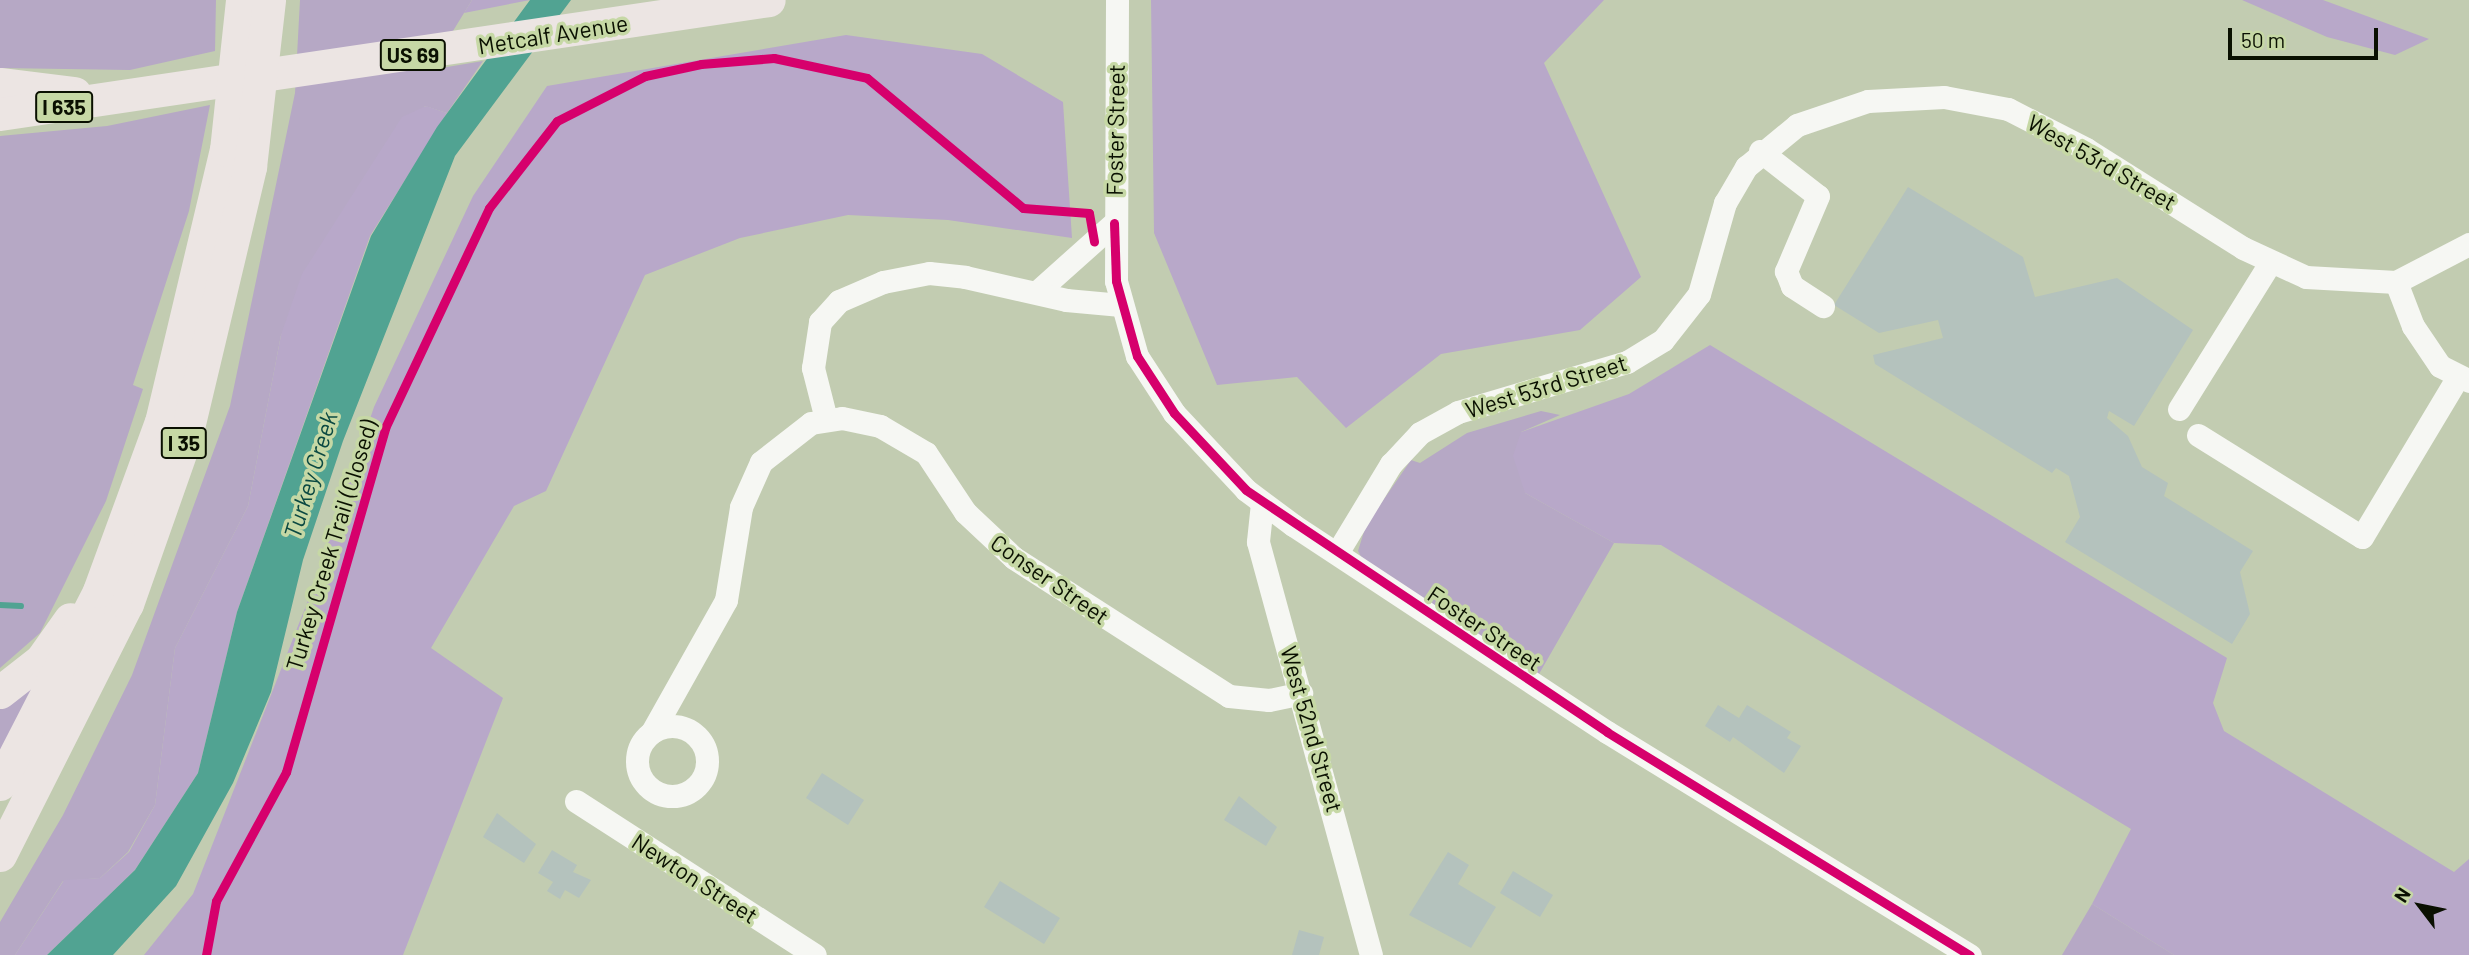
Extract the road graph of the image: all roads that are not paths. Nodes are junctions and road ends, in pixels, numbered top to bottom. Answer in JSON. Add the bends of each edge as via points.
{"nodes":[{"id":1,"x":234,"y":0,"type":"edge"},
{"id":2,"x":242,"y":0,"type":"edge"},
{"id":3,"x":269,"y":0,"type":"edge"},
{"id":4,"x":769,"y":0,"type":"edge"},
{"id":5,"x":1117,"y":0,"type":"edge"},
{"id":6,"x":239,"y":35,"type":"junction"},
{"id":7,"x":0,"y":84,"type":"edge"},
{"id":8,"x":128,"y":100,"type":"junction"},
{"id":9,"x":0,"y":114,"type":"edge"},
{"id":10,"x":1759,"y":151,"type":"junction"},
{"id":11,"x":1114,"y":223,"type":"junction"},
{"id":12,"x":2469,"y":244,"type":"edge"},
{"id":13,"x":2270,"y":263,"type":"junction"},
{"id":14,"x":2396,"y":282,"type":"junction"},
{"id":15,"x":1038,"y":291,"type":"junction"},
{"id":16,"x":1121,"y":305,"type":"junction"},
{"id":17,"x":1823,"y":306,"type":"dead end"},
{"id":18,"x":2463,"y":380,"type":"edge"},
{"id":19,"x":2179,"y":409,"type":"dead end"},
{"id":20,"x":826,"y":419,"type":"junction"},
{"id":21,"x":2198,"y":435,"type":"dead end"},
{"id":22,"x":1262,"y":503,"type":"junction"},
{"id":23,"x":127,"y":520,"type":"junction"},
{"id":24,"x":1336,"y":553,"type":"junction"},
{"id":25,"x":0,"y":692,"type":"edge"},
{"id":26,"x":1301,"y":693,"type":"junction"},
{"id":27,"x":652,"y":732,"type":"dead end"},
{"id":28,"x":0,"y":784,"type":"edge"},
{"id":29,"x":576,"y":801,"type":"dead end"},
{"id":30,"x":0,"y":855,"type":"edge"},
{"id":31,"x":814,"y":955,"type":"edge"},
{"id":32,"x":1371,"y":955,"type":"edge"},
{"id":33,"x":1970,"y":955,"type":"edge"}],
"edges":[{"from":1,"to":6,"type":"highway"},
{"from":2,"to":6,"type":"highway"},
{"from":3,"to":30,"type":"highway","number":"I 35","via":[[247,181],[187,436],[127,604]]},
{"from":4,"to":8,"type":"highway","name":"Metcalf Avenue","number":"US 69"},
{"from":5,"to":11,"type":"street","name":"Foster Street"},
{"from":6,"to":23,"type":"highway","via":[[226,150],[199,283]]},
{"from":7,"to":8,"type":"highway","number":"US 69"},
{"from":8,"to":9,"type":"highway","number":"I 635"},
{"from":10,"to":13,"type":"street","name":"West 53rd Street","via":[[1797,125],[1868,100],[1944,97],[2008,109],[2086,149]]},
{"from":10,"to":17,"type":"street","via":[[1818,195],[1786,271],[1792,286]]},
{"from":10,"to":24,"type":"street","name":"West 53rd Street","via":[[1725,203],[1699,294],[1663,340],[1627,362],[1458,412],[1420,433],[1391,464]]},
{"from":11,"to":15,"type":"street"},
{"from":11,"to":16,"type":"street","name":"Foster Street"},
{"from":12,"to":14,"type":"street","name":"West 53rd Street"},
{"from":13,"to":14,"type":"street","name":"West 53rd Street","via":[[2338,282]]},
{"from":13,"to":19,"type":"street"},
{"from":14,"to":18,"type":"street","via":[[2413,326]]},
{"from":15,"to":16,"type":"street"},
{"from":15,"to":20,"type":"street","via":[[929,273],[883,282],[839,301],[820,322],[813,368]]},
{"from":16,"to":22,"type":"street","name":"Foster Street","via":[[1149,379]]},
{"from":18,"to":21,"type":"street","via":[[2362,537]]},
{"from":20,"to":26,"type":"street","name":"Conser Street","via":[[880,426],[926,453],[965,512],[1014,558],[1228,696],[1269,700]]},
{"from":20,"to":27,"type":"street","via":[[772,448],[755,474],[741,507],[726,600]]},
{"from":22,"to":24,"type":"street","name":"Foster Street"},
{"from":22,"to":26,"type":"street","name":"West 52nd Street","via":[[1258,542]]},
{"from":23,"to":25,"type":"highway","via":[[41,660]]},
{"from":23,"to":28,"type":"highway","via":[[55,686]]},
{"from":24,"to":33,"type":"street","name":"Foster Street","via":[[1607,732]]},
{"from":26,"to":32,"type":"street","name":"West 52nd Street"},
{"from":29,"to":31,"type":"street","name":"Newton Street"}]}
